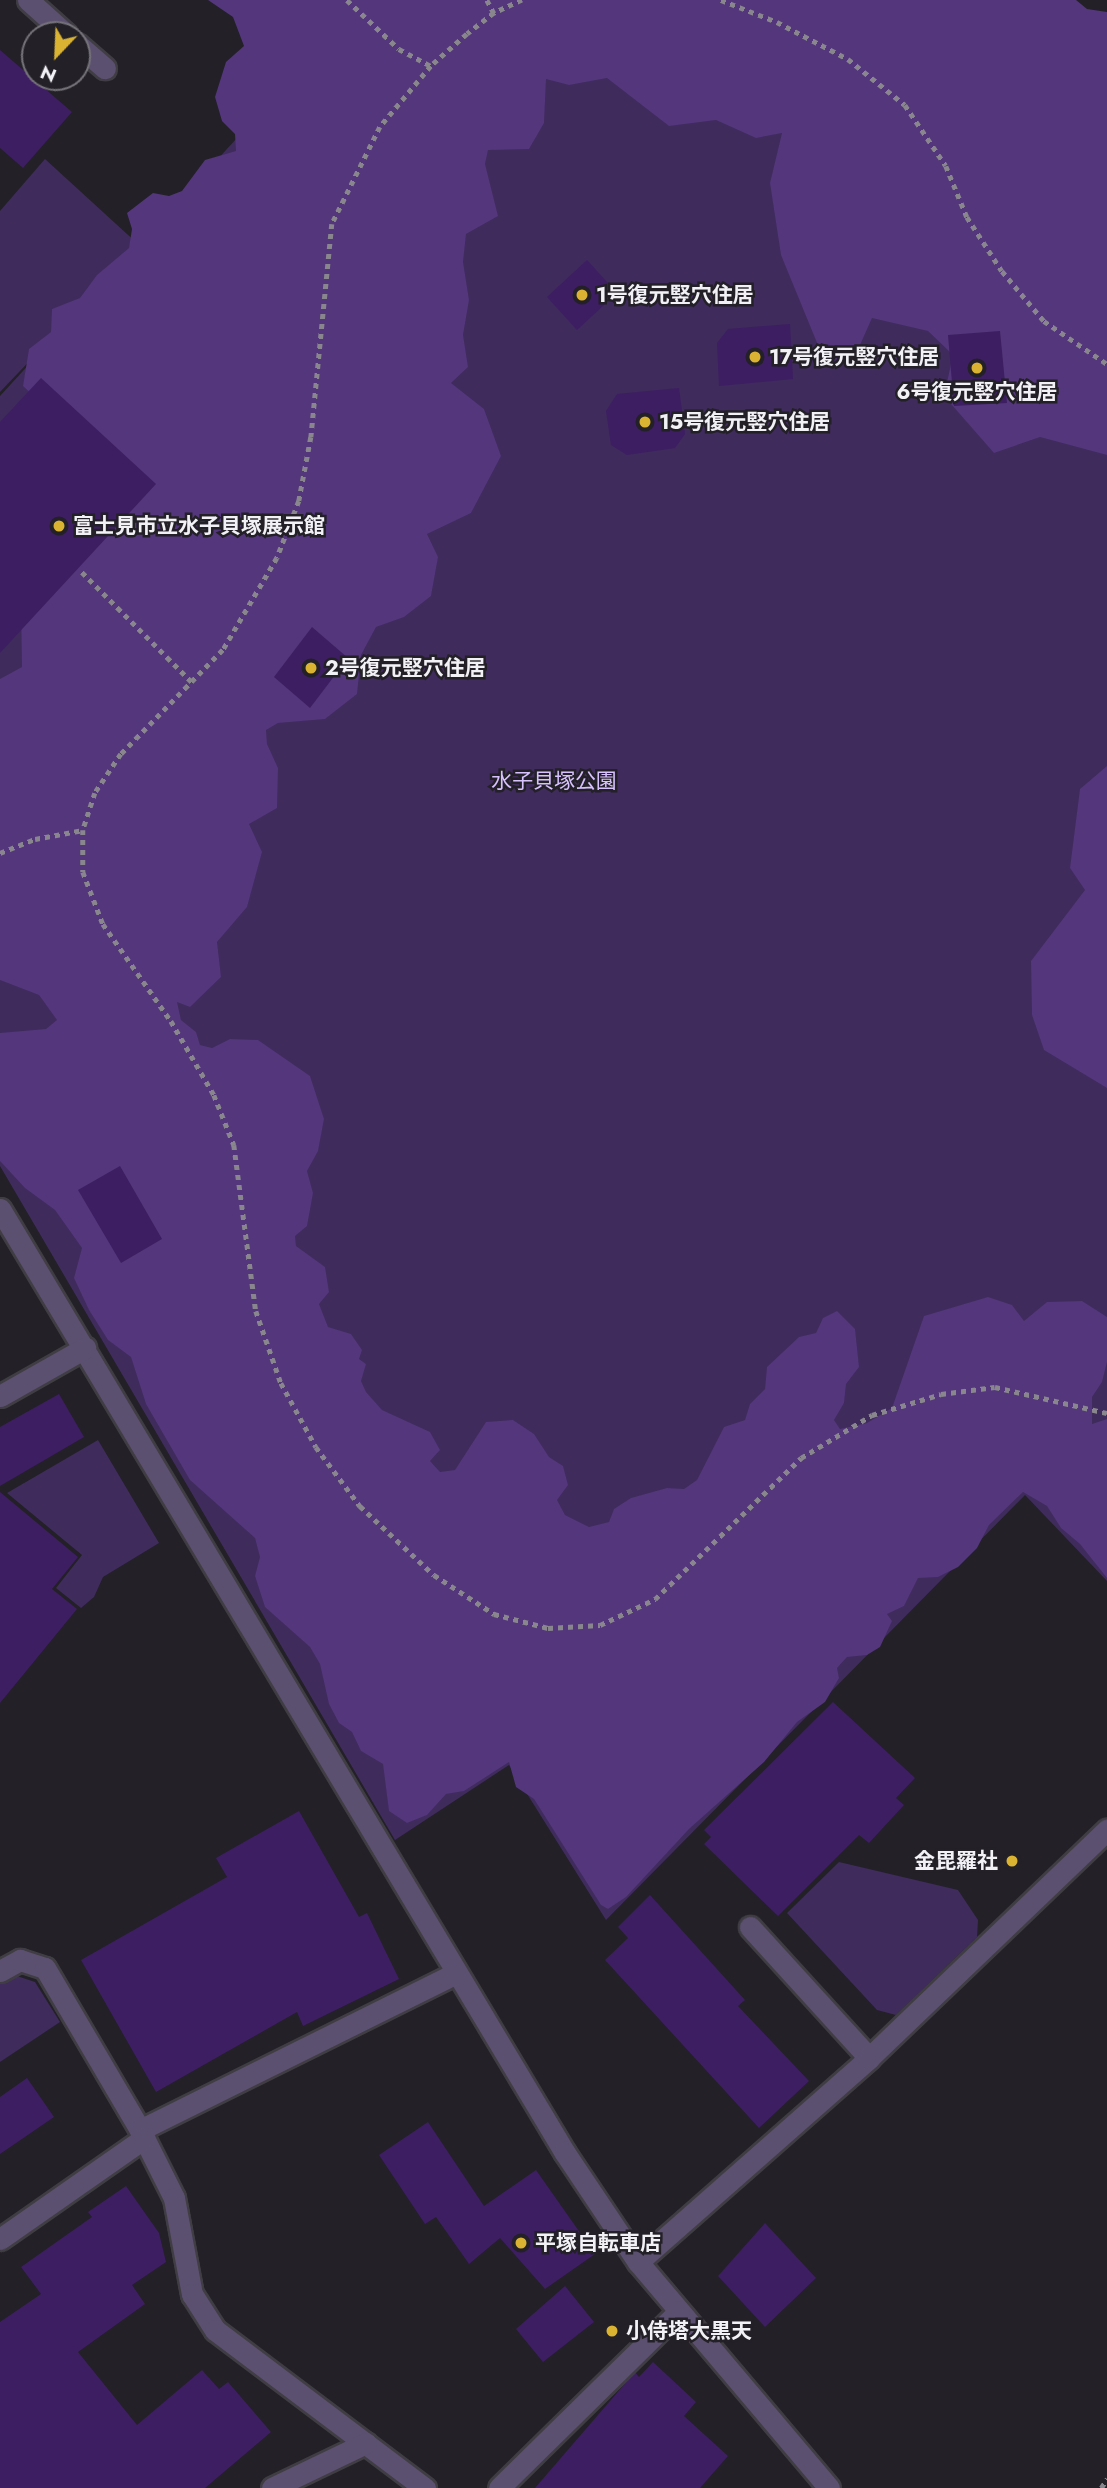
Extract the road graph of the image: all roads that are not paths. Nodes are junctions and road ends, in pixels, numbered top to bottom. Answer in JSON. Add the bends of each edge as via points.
{"nodes":[{"id":1,"x":28,"y":0,"type":"edge"},
{"id":2,"x":51,"y":21,"type":"edge"},
{"id":3,"x":91,"y":56,"type":"edge"},
{"id":4,"x":105,"y":68,"type":"dead end"},
{"id":5,"x":0,"y":1209,"type":"edge"},
{"id":6,"x":85,"y":1348,"type":"junction"},
{"id":7,"x":0,"y":1396,"type":"edge"},
{"id":8,"x":1107,"y":1830,"type":"edge"},
{"id":9,"x":750,"y":1927,"type":"dead end"},
{"id":10,"x":0,"y":1971,"type":"edge"},
{"id":11,"x":454,"y":1974,"type":"junction"},
{"id":12,"x":869,"y":2058,"type":"junction"},
{"id":13,"x":142,"y":2134,"type":"junction"},
{"id":14,"x":0,"y":2239,"type":"edge"},
{"id":15,"x":638,"y":2262,"type":"junction"},
{"id":16,"x":679,"y":2311,"type":"junction"},
{"id":17,"x":366,"y":2443,"type":"junction"},
{"id":18,"x":272,"y":2488,"type":"edge"},
{"id":19,"x":425,"y":2488,"type":"edge"},
{"id":20,"x":499,"y":2488,"type":"edge"},
{"id":21,"x":829,"y":2488,"type":"edge"}],
"edges":[{"from":1,"to":2,"type":"street"},
{"from":3,"to":4,"type":"street"},
{"from":5,"to":6,"type":"street"},
{"from":6,"to":7,"type":"street"},
{"from":6,"to":11,"type":"street"},
{"from":8,"to":12,"type":"street"},
{"from":9,"to":12,"type":"street"},
{"from":10,"to":13,"type":"street","via":[[20,1960],[45,1968]]},
{"from":11,"to":13,"type":"street"},
{"from":11,"to":15,"type":"street"},
{"from":12,"to":15,"type":"street"},
{"from":13,"to":14,"type":"street"},
{"from":13,"to":17,"type":"street","via":[[174,2198],[192,2294],[215,2330]]},
{"from":15,"to":16,"type":"street"},
{"from":16,"to":20,"type":"street"},
{"from":16,"to":21,"type":"street"},
{"from":17,"to":18,"type":"street"},
{"from":17,"to":19,"type":"street"}]}
